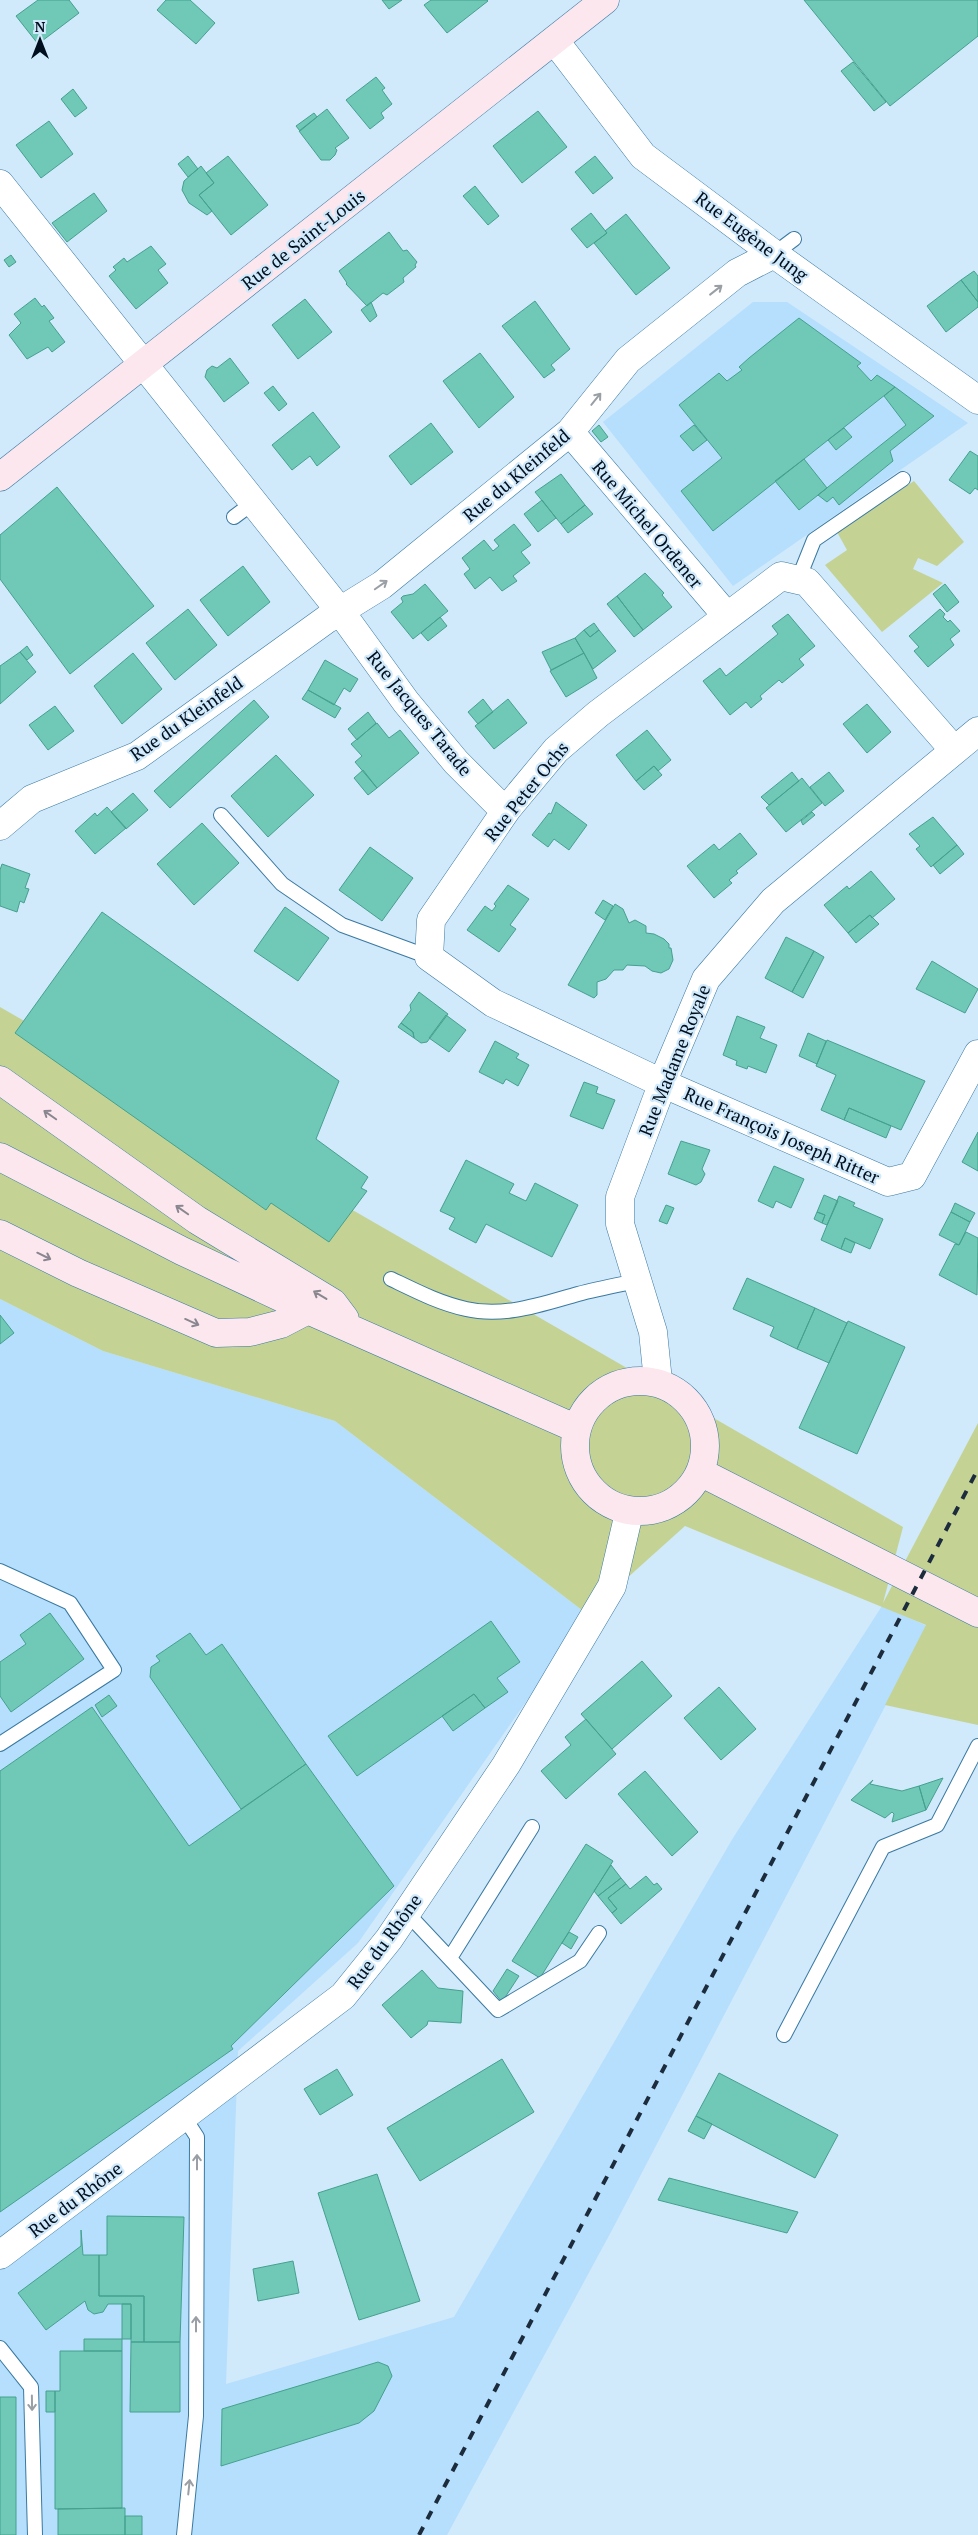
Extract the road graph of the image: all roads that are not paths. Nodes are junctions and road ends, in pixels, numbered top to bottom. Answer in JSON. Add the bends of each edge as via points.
{"nodes":[{"id":1,"x":606,"y":0,"type":"edge"},
{"id":2,"x":555,"y":41,"type":"junction"},
{"id":3,"x":0,"y":184,"type":"edge"},
{"id":4,"x":784,"y":246,"type":"junction"},
{"id":5,"x":144,"y":365,"type":"junction"},
{"id":6,"x":978,"y":400,"type":"edge"},
{"id":7,"x":570,"y":432,"type":"junction"},
{"id":8,"x":0,"y":477,"type":"edge"},
{"id":9,"x":903,"y":479,"type":"dead end"},
{"id":10,"x":798,"y":580,"type":"junction"},
{"id":11,"x":340,"y":611,"type":"junction"},
{"id":12,"x":726,"y":615,"type":"junction"},
{"id":13,"x":978,"y":731,"type":"edge"},
{"id":14,"x":954,"y":750,"type":"junction"},
{"id":15,"x":507,"y":809,"type":"junction"},
{"id":16,"x":221,"y":815,"type":"dead end"},
{"id":17,"x":0,"y":826,"type":"edge"},
{"id":18,"x":429,"y":957,"type":"junction"},
{"id":19,"x":978,"y":1054,"type":"edge"},
{"id":20,"x":0,"y":1080,"type":"edge"},
{"id":21,"x":664,"y":1084,"type":"junction"},
{"id":22,"x":0,"y":1156,"type":"edge"},
{"id":23,"x":0,"y":1234,"type":"edge"},
{"id":24,"x":392,"y":1280,"type":"dead end"},
{"id":25,"x":637,"y":1281,"type":"junction"},
{"id":26,"x":308,"y":1310,"type":"junction"},
{"id":27,"x":353,"y":1330,"type":"junction"},
{"id":28,"x":658,"y":1381,"type":"junction"},
{"id":29,"x":575,"y":1428,"type":"junction"},
{"id":30,"x":702,"y":1473,"type":"junction"},
{"id":31,"x":630,"y":1512,"type":"junction"},
{"id":32,"x":0,"y":1571,"type":"edge"},
{"id":33,"x":978,"y":1614,"type":"edge"},
{"id":34,"x":0,"y":1744,"type":"edge"},
{"id":35,"x":978,"y":1746,"type":"edge"},
{"id":36,"x":532,"y":1827,"type":"dead end"},
{"id":37,"x":407,"y":1913,"type":"junction"},
{"id":38,"x":599,"y":1933,"type":"dead end"},
{"id":39,"x":450,"y":1958,"type":"junction"},
{"id":40,"x":784,"y":2035,"type":"dead end"},
{"id":41,"x":184,"y":2117,"type":"junction"},
{"id":42,"x":0,"y":2255,"type":"edge"},
{"id":43,"x":0,"y":2348,"type":"edge"},
{"id":44,"x":35,"y":2535,"type":"edge"},
{"id":45,"x":184,"y":2535,"type":"edge"}],
"edges":[{"from":1,"to":2,"type":"main road","name":"Rue de Saint-Louis"},
{"from":2,"to":4,"type":"street","name":"Rue Eugène Jung","via":[[644,156]]},
{"from":2,"to":5,"type":"main road","name":"Rue de Saint-Louis"},
{"from":3,"to":5,"type":"street"},
{"from":4,"to":6,"type":"street","name":"Rue Eugène Jung"},
{"from":7,"to":4,"type":"street","name":"Rue du Kleinfeld","one_way":true,"via":[[628,360],[738,274]]},
{"from":5,"to":8,"type":"main road","name":"Rue de Saint-Louis"},
{"from":5,"to":11,"type":"street","via":[[244,510]]},
{"from":11,"to":7,"type":"street","name":"Rue du Kleinfeld","one_way":true,"via":[[382,585]]},
{"from":7,"to":12,"type":"street","name":"Rue Michel Ordener"},
{"from":9,"to":10,"type":"lane","via":[[814,540]]},
{"from":10,"to":12,"type":"street","name":"Rue Peter Ochs","via":[[781,576]]},
{"from":10,"to":14,"type":"street","via":[[807,582]]},
{"from":11,"to":15,"type":"street","name":"Rue Jacques Tarade","via":[[406,702],[456,762]]},
{"from":11,"to":17,"type":"street","name":"Rue du Kleinfeld","via":[[137,756],[32,799]]},
{"from":12,"to":15,"type":"street","name":"Rue Peter Ochs","via":[[574,732]]},
{"from":13,"to":14,"type":"street","name":"Rue Madame Royale"},
{"from":14,"to":21,"type":"street","name":"Rue Madame Royale","via":[[773,900],[706,979]]},
{"from":15,"to":18,"type":"street","name":"Rue Peter Ochs","via":[[431,920]]},
{"from":16,"to":18,"type":"lane","via":[[282,884],[342,925]]},
{"from":18,"to":21,"type":"street","via":[[492,1003]]},
{"from":19,"to":21,"type":"street","name":"Rue François Joseph Ritter","via":[[912,1176],[888,1182]]},
{"from":27,"to":20,"type":"main road","one_way":true,"via":[[333,1303],[197,1220]]},
{"from":21,"to":25,"type":"street","name":"Rue Madame Royale","via":[[620,1197],[620,1224]]},
{"from":22,"to":26,"type":"main road","via":[[182,1251]]},
{"from":23,"to":26,"type":"main road","one_way":true,"via":[[78,1273],[216,1333],[250,1332],[281,1324]]},
{"from":24,"to":25,"type":"lane","via":[[435,1300],[468,1310],[506,1311],[541,1306],[577,1294]]},
{"from":25,"to":28,"type":"street","name":"Rue Madame Royale","via":[[653,1332]]},
{"from":26,"to":27,"type":"main road"},
{"from":27,"to":29,"type":"main road"},
{"from":28,"to":29,"type":"main road","via":[[630,1380],[596,1396]]},
{"from":28,"to":30,"type":"main road","via":[[692,1405],[706,1434]]},
{"from":29,"to":31,"type":"main road","via":[[576,1464],[600,1500]]},
{"from":30,"to":31,"type":"main road","via":[[685,1496],[656,1511]]},
{"from":30,"to":33,"type":"main road"},
{"from":31,"to":37,"type":"street","name":"Rue du Rhône","via":[[612,1586],[506,1765]]},
{"from":32,"to":34,"type":"lane","via":[[70,1603],[114,1670]]},
{"from":35,"to":40,"type":"lane","via":[[937,1825],[884,1847]]},
{"from":36,"to":39,"type":"lane"},
{"from":37,"to":39,"type":"lane"},
{"from":37,"to":41,"type":"street","name":"Rue du Rhône","via":[[343,1996]]},
{"from":38,"to":39,"type":"lane","via":[[580,1961],[498,2010]]},
{"from":41,"to":42,"type":"street","name":"Rue du Rhône"},
{"from":45,"to":41,"type":"lane","one_way":true,"via":[[196,2416],[197,2138]]},
{"from":43,"to":44,"type":"lane","one_way":true,"via":[[32,2387]]}]}
